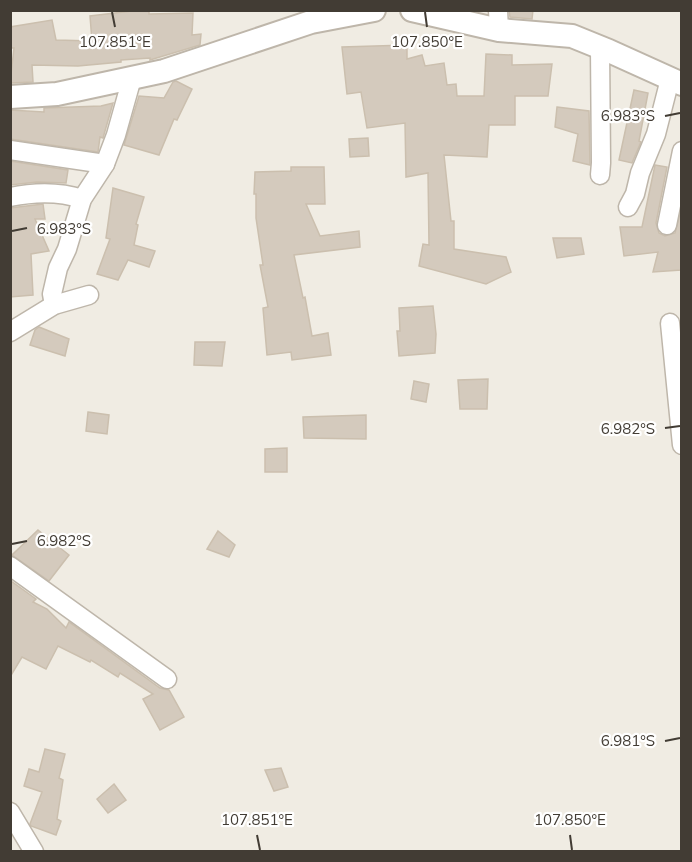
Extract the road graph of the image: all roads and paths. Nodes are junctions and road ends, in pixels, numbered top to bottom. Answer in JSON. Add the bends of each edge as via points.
{"nodes":[{"id":1,"x":374,"y":10,"type":"edge"},
{"id":2,"x":419,"y":11,"type":"edge"},
{"id":3,"x":499,"y":20,"type":"edge"},
{"id":4,"x":600,"y":48,"type":"junction"},
{"id":5,"x":132,"y":78,"type":"junction"},
{"id":6,"x":676,"y":81,"type":"edge"},
{"id":7,"x":10,"y":97,"type":"edge"},
{"id":8,"x":10,"y":150,"type":"edge"},
{"id":9,"x":681,"y":151,"type":"edge"},
{"id":10,"x":105,"y":164,"type":"junction"},
{"id":11,"x":600,"y":175,"type":"dead end"},
{"id":12,"x":10,"y":197,"type":"edge"},
{"id":13,"x":82,"y":199,"type":"junction"},
{"id":14,"x":628,"y":207,"type":"dead end"},
{"id":15,"x":667,"y":225,"type":"dead end"},
{"id":16,"x":88,"y":295,"type":"dead end"},
{"id":17,"x":54,"y":304,"type":"junction"},
{"id":18,"x":670,"y":323,"type":"dead end"},
{"id":19,"x":10,"y":332,"type":"edge"},
{"id":20,"x":681,"y":445,"type":"edge"},
{"id":21,"x":10,"y":566,"type":"edge"},
{"id":22,"x":166,"y":679,"type":"dead end"},
{"id":23,"x":10,"y":812,"type":"edge"},
{"id":24,"x":34,"y":852,"type":"edge"}],
"edges":[{"from":1,"to":5,"type":"street","via":[[311,22]]},
{"from":2,"to":3,"type":"street","via":[[439,18]]},
{"from":3,"to":4,"type":"street","via":[[572,36]]},
{"from":4,"to":6,"type":"street"},
{"from":4,"to":11,"type":"street"},
{"from":5,"to":7,"type":"street","via":[[57,94]]},
{"from":5,"to":10,"type":"street"},
{"from":6,"to":14,"type":"street"},
{"from":8,"to":10,"type":"street"},
{"from":9,"to":15,"type":"street"},
{"from":10,"to":13,"type":"street"},
{"from":12,"to":13,"type":"street","via":[[55,193]]},
{"from":13,"to":17,"type":"street","via":[[53,282]]},
{"from":16,"to":17,"type":"street"},
{"from":17,"to":19,"type":"street"},
{"from":18,"to":20,"type":"street"},
{"from":21,"to":22,"type":"street"},
{"from":23,"to":24,"type":"street"}]}
